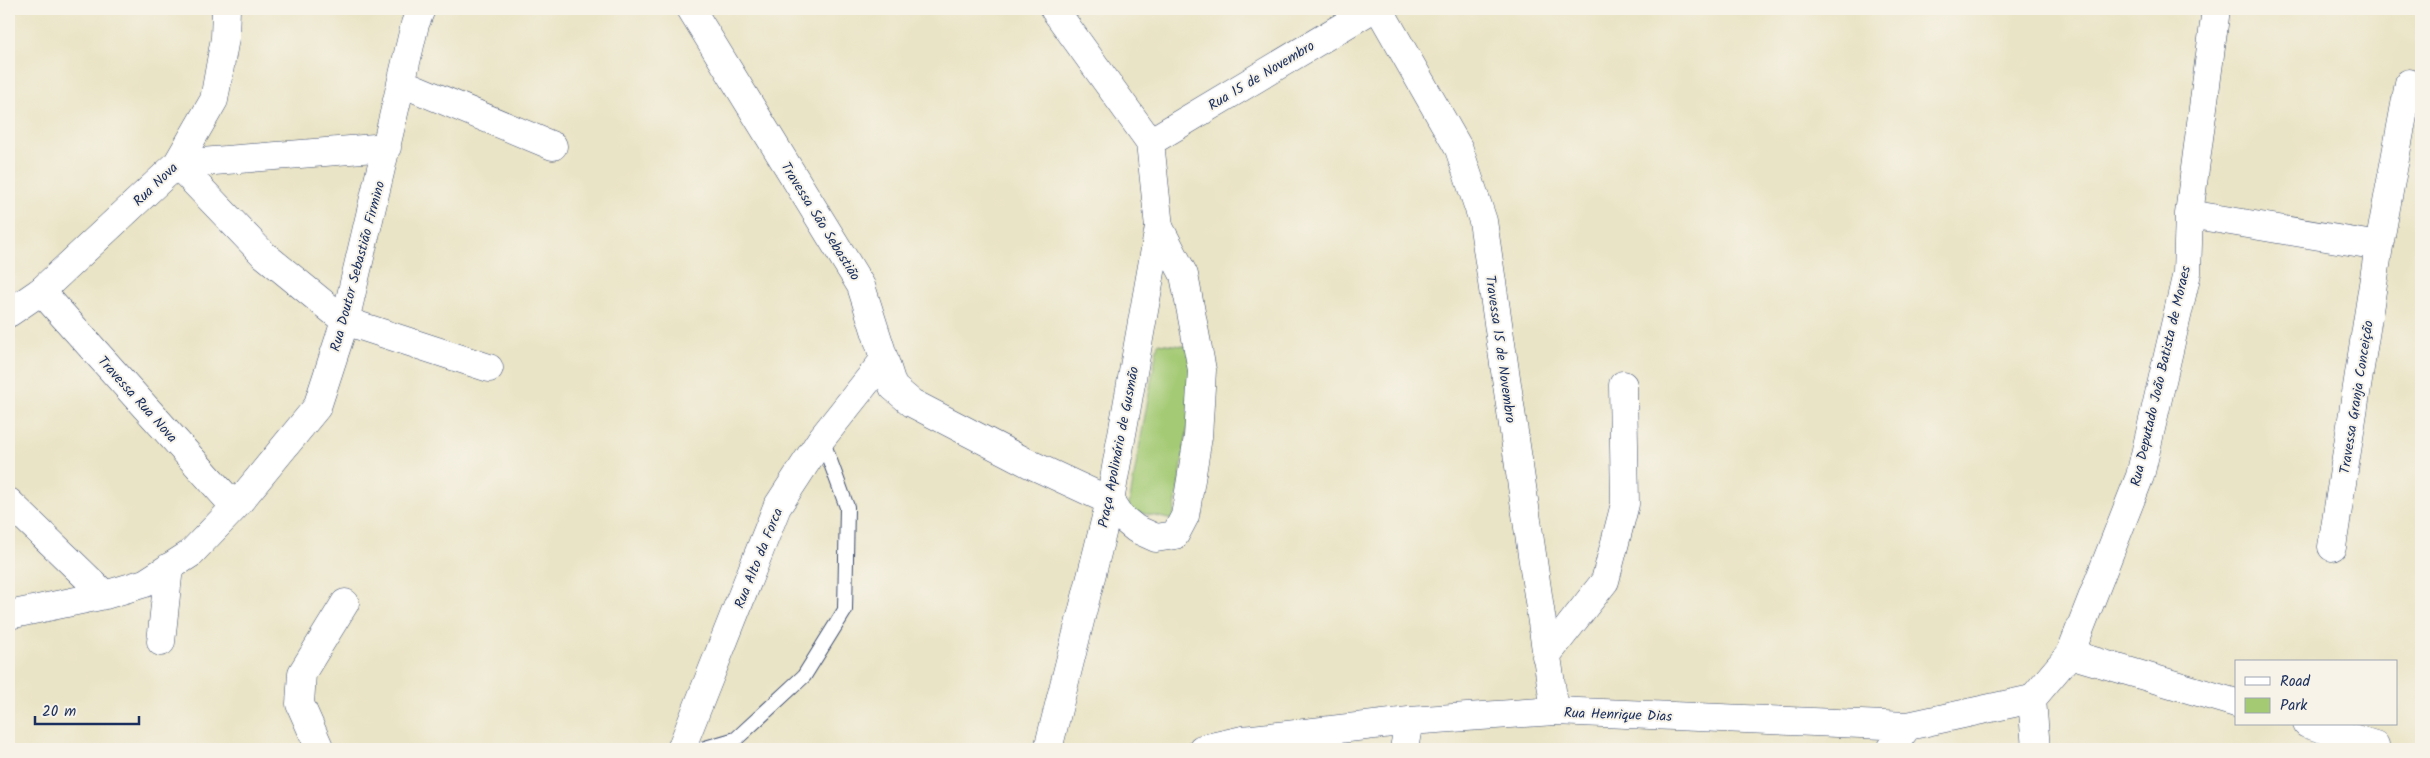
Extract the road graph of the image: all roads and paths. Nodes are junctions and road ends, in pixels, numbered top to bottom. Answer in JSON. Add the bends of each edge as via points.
{"nodes":[{"id":1,"x":226,"y":9,"type":"edge"},
{"id":2,"x":421,"y":9,"type":"edge"},
{"id":3,"x":691,"y":9,"type":"edge"},
{"id":4,"x":1054,"y":9,"type":"edge"},
{"id":5,"x":1372,"y":9,"type":"edge"},
{"id":6,"x":1379,"y":9,"type":"edge"},
{"id":7,"x":2216,"y":9,"type":"edge"},
{"id":8,"x":2409,"y":83,"type":"dead end"},
{"id":9,"x":402,"y":84,"type":"junction"},
{"id":10,"x":1150,"y":142,"type":"junction"},
{"id":11,"x":553,"y":146,"type":"dead end"},
{"id":12,"x":387,"y":147,"type":"junction"},
{"id":13,"x":177,"y":164,"type":"junction"},
{"id":14,"x":2189,"y":214,"type":"junction"},
{"id":15,"x":1159,"y":227,"type":"junction"},
{"id":16,"x":2379,"y":246,"type":"junction"},
{"id":17,"x":41,"y":291,"type":"junction"},
{"id":18,"x":9,"y":313,"type":"edge"},
{"id":19,"x":345,"y":321,"type":"junction"},
{"id":20,"x":884,"y":360,"type":"junction"},
{"id":21,"x":489,"y":368,"type":"dead end"},
{"id":22,"x":1623,"y":385,"type":"dead end"},
{"id":23,"x":822,"y":438,"type":"junction"},
{"id":24,"x":1110,"y":501,"type":"junction"},
{"id":25,"x":9,"y":502,"type":"edge"},
{"id":26,"x":235,"y":507,"type":"junction"},
{"id":27,"x":2332,"y":547,"type":"dead end"},
{"id":28,"x":169,"y":567,"type":"junction"},
{"id":29,"x":105,"y":595,"type":"junction"},
{"id":30,"x":345,"y":603,"type":"dead end"},
{"id":31,"x":9,"y":615,"type":"edge"},
{"id":32,"x":161,"y":642,"type":"dead end"},
{"id":33,"x":2070,"y":654,"type":"junction"},
{"id":34,"x":1546,"y":656,"type":"junction"},
{"id":35,"x":2032,"y":700,"type":"junction"},
{"id":36,"x":2235,"y":703,"type":"edge"},
{"id":37,"x":1555,"y":711,"type":"junction"},
{"id":38,"x":1409,"y":721,"type":"junction"},
{"id":39,"x":1908,"y":726,"type":"junction"},
{"id":40,"x":2314,"y":726,"type":"edge"},
{"id":41,"x":2376,"y":744,"type":"dead end"},
{"id":42,"x":320,"y":749,"type":"edge"},
{"id":43,"x":681,"y":749,"type":"edge"},
{"id":44,"x":702,"y":749,"type":"edge"},
{"id":45,"x":1048,"y":749,"type":"edge"},
{"id":46,"x":1202,"y":749,"type":"edge"},
{"id":47,"x":1404,"y":749,"type":"edge"},
{"id":48,"x":1891,"y":749,"type":"edge"},
{"id":49,"x":2036,"y":749,"type":"edge"}],
"edges":[{"from":1,"to":13,"type":"street","name":"Rua Nova","via":[[225,38],[214,100]]},
{"from":2,"to":9,"type":"street","name":"Rua Doutor Sebastião Firmino"},
{"from":3,"to":20,"type":"street","name":"Travessa São Sebastião","via":[[861,286]]},
{"from":4,"to":10,"type":"street"},
{"from":5,"to":10,"type":"street","name":"Rua 15 de Novembro"},
{"from":6,"to":34,"type":"street","name":"Travessa 15 de Novembro","via":[[1459,148],[1483,221]]},
{"from":7,"to":14,"type":"street","name":"Rua Deputado João Batista de Moraes"},
{"from":8,"to":16,"type":"street","name":"Travessa Granja Conceição"},
{"from":9,"to":11,"type":"street"},
{"from":9,"to":12,"type":"street","name":"Rua Doutor Sebastião Firmino"},
{"from":10,"to":15,"type":"street","name":"Praça Apolinário de Gusmão"},
{"from":12,"to":13,"type":"street"},
{"from":12,"to":19,"type":"street","name":"Rua Doutor Sebastião Firmino"},
{"from":13,"to":17,"type":"street","name":"Rua Nova"},
{"from":13,"to":19,"type":"street","via":[[264,254]]},
{"from":14,"to":16,"type":"street"},
{"from":14,"to":33,"type":"street","name":"Rua Deputado João Batista de Moraes","via":[[2187,273],[2140,476]]},
{"from":15,"to":24,"type":"street","name":"Praça Apolinário de Gusmão"},
{"from":15,"to":24,"type":"street","name":"Travessa São Sebastião","via":[[1184,275],[1202,370],[1198,437],[1185,516],[1175,535],[1156,538],[1136,529],[1120,516]]},
{"from":16,"to":27,"type":"street","name":"Travessa Granja Conceição"},
{"from":17,"to":18,"type":"street","name":"Rua Nova"},
{"from":17,"to":26,"type":"street","name":"Travessa Rua Nova"},
{"from":19,"to":21,"type":"street"},
{"from":19,"to":26,"type":"street","name":"Rua Doutor Sebastião Firmino","via":[[317,407]]},
{"from":20,"to":23,"type":"street","name":"Rua Alto da Forca"},
{"from":20,"to":24,"type":"street","name":"Travessa São Sebastião","via":[[893,387],[912,403]]},
{"from":22,"to":34,"type":"street","via":[[1625,504],[1606,581]]},
{"from":23,"to":43,"type":"street","name":"Rua Alto da Forca","via":[[777,507]]},
{"from":23,"to":44,"type":"lane","via":[[847,506],[845,610],[804,676],[736,739]]},
{"from":24,"to":45,"type":"street","name":"Praça Apolinário de Gusmão"},
{"from":25,"to":29,"type":"street"},
{"from":26,"to":28,"type":"street","name":"Rua Doutor Sebastião Firmino","via":[[190,554]]},
{"from":28,"to":29,"type":"street","name":"Rua Doutor Sebastião Firmino","via":[[145,583]]},
{"from":28,"to":32,"type":"street"},
{"from":29,"to":31,"type":"street","name":"Rua Doutor Sebastião Firmino"},
{"from":30,"to":42,"type":"street","via":[[302,673],[300,704]]},
{"from":33,"to":35,"type":"street","name":"Rua Deputado João Batista de Moraes"},
{"from":33,"to":36,"type":"street"},
{"from":34,"to":37,"type":"street","name":"Travessa 15 de Novembro"},
{"from":35,"to":39,"type":"street","name":"Rua Henrique Dias"},
{"from":35,"to":49,"type":"street"},
{"from":37,"to":38,"type":"street","name":"Rua Henrique Dias"},
{"from":37,"to":39,"type":"street","name":"Rua Henrique Dias"},
{"from":38,"to":46,"type":"street","name":"Rua Henrique Dias","via":[[1243,740]]},
{"from":38,"to":47,"type":"street"},
{"from":39,"to":48,"type":"street"},
{"from":40,"to":41,"type":"street"}]}
